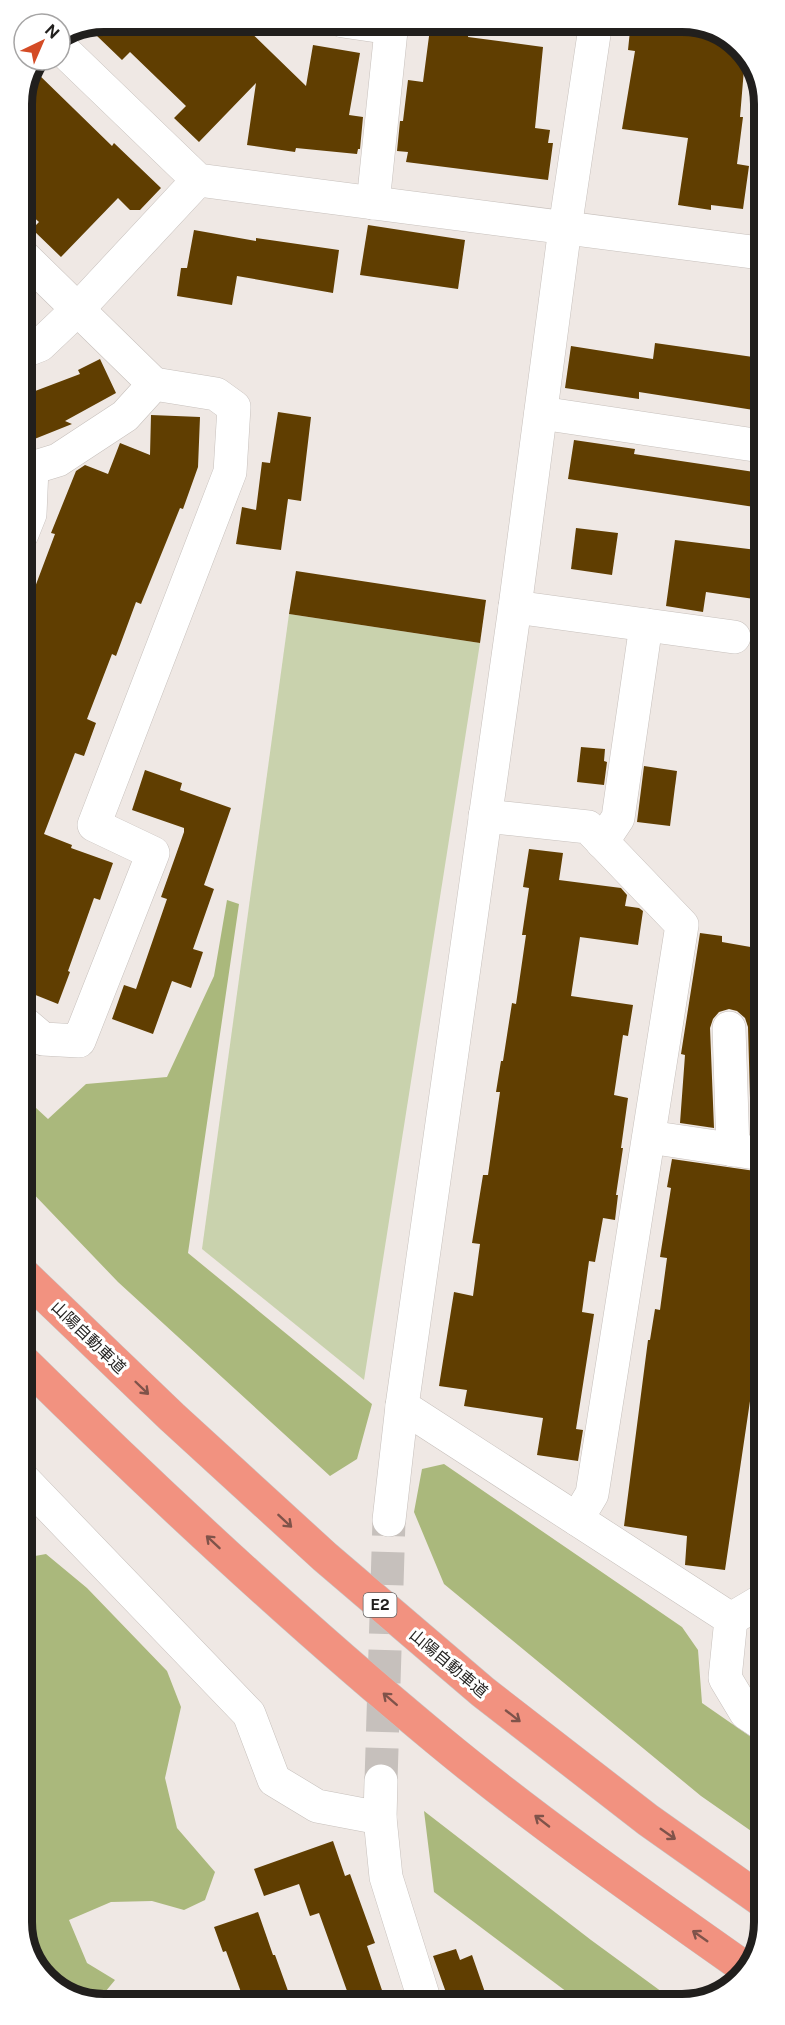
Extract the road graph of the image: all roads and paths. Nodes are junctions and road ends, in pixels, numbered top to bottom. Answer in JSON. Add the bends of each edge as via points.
{"nodes":[{"id":1,"x":391,"y":32,"type":"edge"},
{"id":2,"x":594,"y":32,"type":"edge"},
{"id":3,"x":72,"y":58,"type":"edge"},
{"id":4,"x":198,"y":180,"type":"junction"},
{"id":5,"x":373,"y":203,"type":"junction"},
{"id":6,"x":565,"y":228,"type":"junction"},
{"id":7,"x":754,"y":252,"type":"edge"},
{"id":8,"x":32,"y":265,"type":"edge"},
{"id":9,"x":78,"y":309,"type":"junction"},
{"id":10,"x":32,"y":348,"type":"edge"},
{"id":11,"x":154,"y":384,"type":"junction"},
{"id":12,"x":541,"y":413,"type":"junction"},
{"id":13,"x":754,"y":445,"type":"edge"},
{"id":14,"x":32,"y":468,"type":"edge"},
{"id":15,"x":515,"y":606,"type":"junction"},
{"id":16,"x":646,"y":625,"type":"junction"},
{"id":17,"x":734,"y":637,"type":"dead end"},
{"id":18,"x":485,"y":816,"type":"junction"},
{"id":19,"x":602,"y":842,"type":"junction"},
{"id":20,"x":729,"y":1028,"type":"dead end"},
{"id":21,"x":32,"y":1030,"type":"edge"},
{"id":22,"x":649,"y":1137,"type":"junction"},
{"id":23,"x":748,"y":1152,"type":"edge"},
{"id":24,"x":32,"y":1283,"type":"edge"},
{"id":25,"x":32,"y":1370,"type":"edge"},
{"id":26,"x":402,"y":1406,"type":"junction"},
{"id":27,"x":32,"y":1488,"type":"edge"},
{"id":28,"x":577,"y":1519,"type":"junction"},
{"id":29,"x":389,"y":1520,"type":"tunnel mouth"},
{"id":30,"x":754,"y":1605,"type":"edge"},
{"id":31,"x":731,"y":1619,"type":"junction"},
{"id":32,"x":754,"y":1718,"type":"edge"},
{"id":33,"x":381,"y":1781,"type":"tunnel mouth"},
{"id":34,"x":380,"y":1818,"type":"junction"},
{"id":35,"x":754,"y":1895,"type":"edge"},
{"id":36,"x":739,"y":1964,"type":"edge"},
{"id":37,"x":422,"y":1994,"type":"edge"}],
"edges":[{"from":1,"to":5,"type":"street"},
{"from":2,"to":6,"type":"street"},
{"from":3,"to":4,"type":"street"},
{"from":4,"to":5,"type":"street"},
{"from":4,"to":9,"type":"street"},
{"from":5,"to":6,"type":"street"},
{"from":6,"to":7,"type":"street"},
{"from":6,"to":12,"type":"street"},
{"from":8,"to":9,"type":"street"},
{"from":9,"to":10,"type":"street","via":[[40,345]]},
{"from":9,"to":11,"type":"street"},
{"from":11,"to":14,"type":"street","via":[[125,416],[58,460]]},
{"from":11,"to":21,"type":"street","via":[[216,394],[234,407],[230,472],[94,825],[153,853],[79,1041],[43,1039]]},
{"from":12,"to":13,"type":"street"},
{"from":12,"to":15,"type":"street"},
{"from":15,"to":16,"type":"street"},
{"from":15,"to":18,"type":"street"},
{"from":16,"to":17,"type":"street"},
{"from":16,"to":19,"type":"street","via":[[618,818]]},
{"from":18,"to":19,"type":"street","via":[[588,827]]},
{"from":18,"to":26,"type":"street"},
{"from":19,"to":22,"type":"street","via":[[682,925]]},
{"from":20,"to":23,"type":"street"},
{"from":22,"to":23,"type":"street"},
{"from":22,"to":28,"type":"street","via":[[592,1494]]},
{"from":24,"to":35,"type":"highway","name":"山陽自動車道","number":"E2","one_way":true,"via":[[325,1557],[483,1692],[648,1820]]},
{"from":36,"to":25,"type":"highway","one_way":true,"via":[[605,1870],[439,1741],[272,1597],[126,1463]]},
{"from":26,"to":28,"type":"street"},
{"from":26,"to":29,"type":"street"},
{"from":27,"to":34,"type":"street","via":[[249,1714],[274,1780],[317,1806]]},
{"from":28,"to":31,"type":"street"},
{"from":30,"to":31,"type":"street"},
{"from":31,"to":32,"type":"street","via":[[725,1678],[746,1713]]},
{"from":33,"to":34,"type":"street"},
{"from":34,"to":37,"type":"street","via":[[386,1877]]}]}
